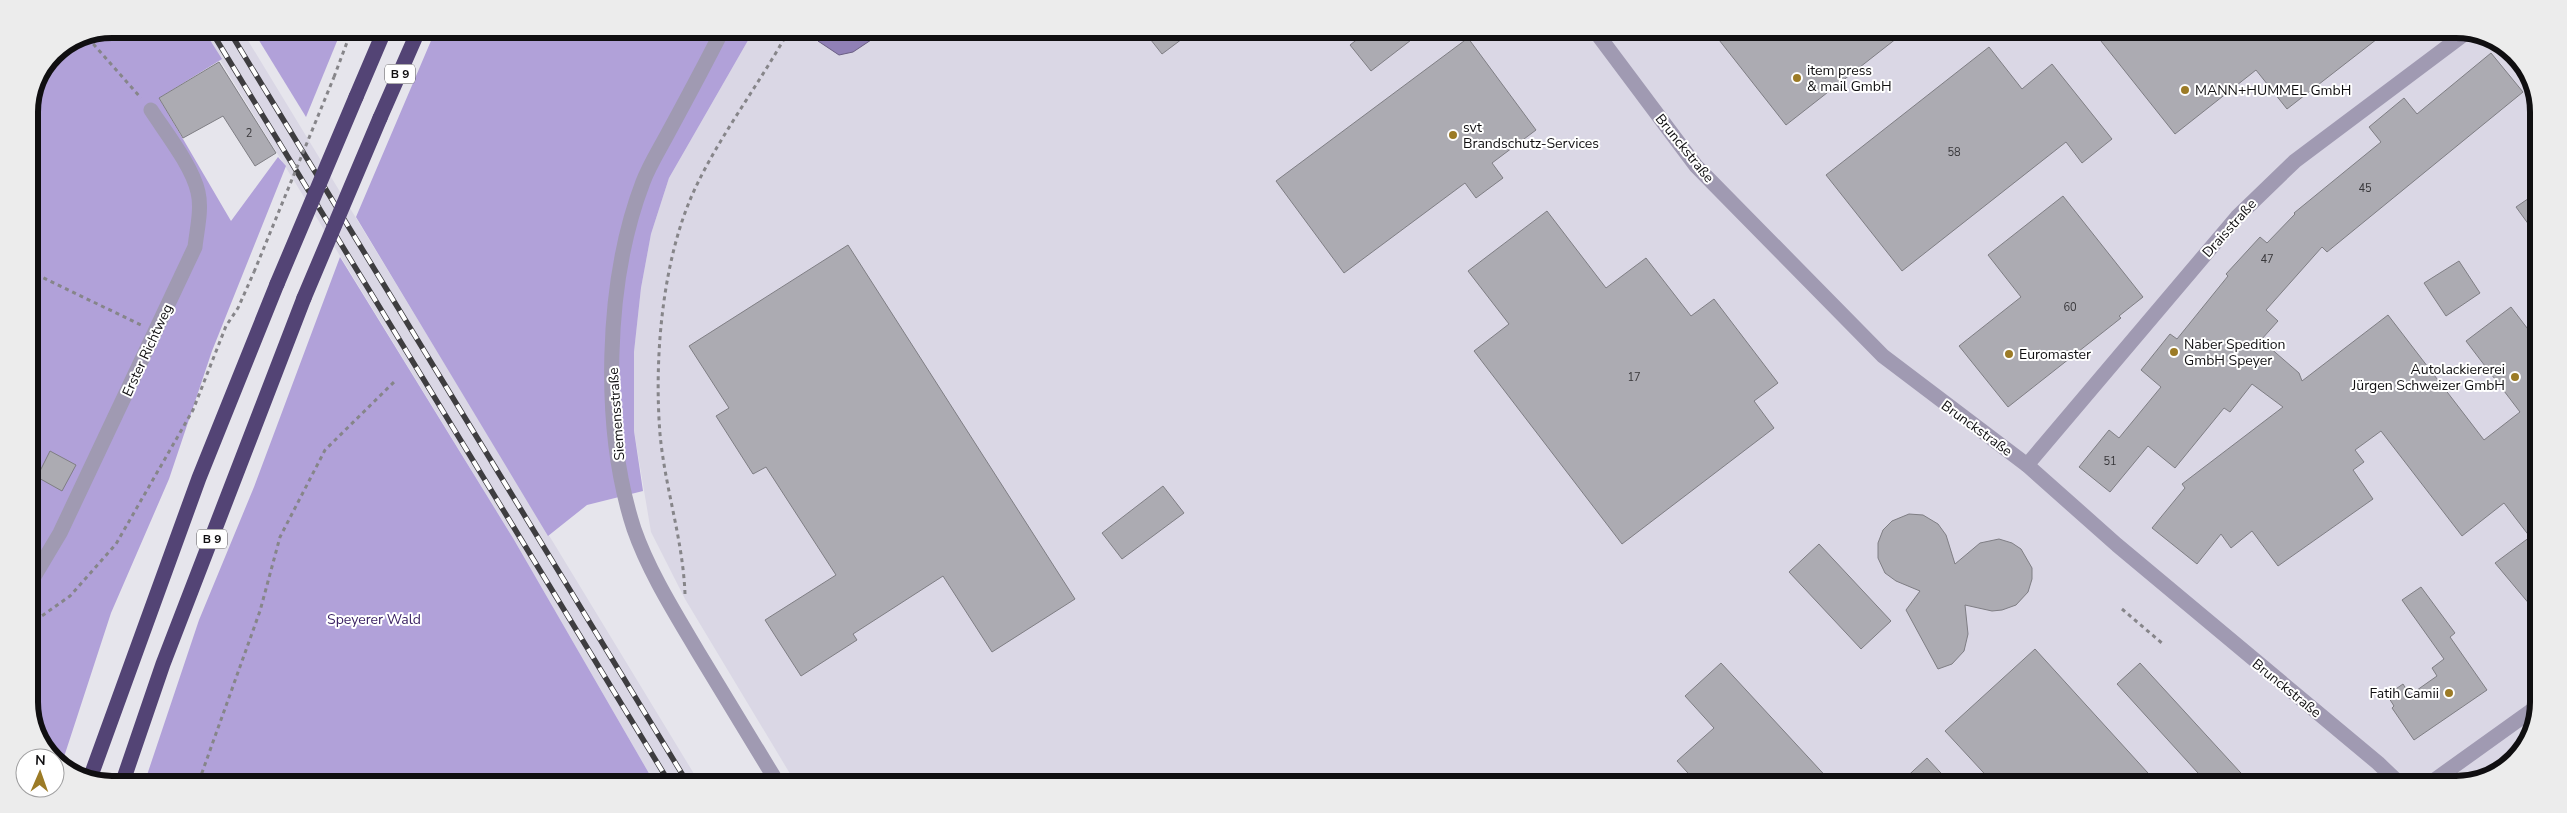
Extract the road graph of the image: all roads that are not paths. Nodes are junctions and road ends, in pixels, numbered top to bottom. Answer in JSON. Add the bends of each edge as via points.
{"nodes":[{"id":1,"x":382,"y":37,"type":"edge"},
{"id":2,"x":415,"y":37,"type":"edge"},
{"id":3,"x":719,"y":37,"type":"edge"},
{"id":4,"x":1599,"y":37,"type":"edge"},
{"id":5,"x":2460,"y":37,"type":"edge"},
{"id":6,"x":151,"y":110,"type":"road end"},
{"id":7,"x":2027,"y":465,"type":"junction"},
{"id":8,"x":38,"y":570,"type":"edge"},
{"id":9,"x":2529,"y":713,"type":"edge"},
{"id":10,"x":92,"y":773,"type":"edge"},
{"id":11,"x":125,"y":776,"type":"edge"},
{"id":12,"x":773,"y":776,"type":"edge"},
{"id":13,"x":2392,"y":776,"type":"edge"},
{"id":14,"x":2440,"y":776,"type":"edge"}],
"edges":[{"from":1,"to":10,"type":"highway","number":"B 9","bridge":true,"via":[[277,284],[199,478]]},
{"from":2,"to":11,"type":"highway","number":"B 9","bridge":true,"via":[[304,298],[163,664]]},
{"from":3,"to":12,"type":"street","name":"Siemensstraße","via":[[643,181],[622,257],[612,357],[615,429],[626,499],[654,574]]},
{"from":4,"to":7,"type":"street","name":"Brunckstraße","via":[[1696,166],[1852,326],[1912,380]]},
{"from":5,"to":7,"type":"street","name":"Draisstraße","via":[[2295,161],[2237,216]]},
{"from":6,"to":8,"type":"street","name":"Erster Richtweg","via":[[198,192],[195,247],[60,533]]},
{"from":7,"to":13,"type":"street","name":"Brunckstraße"},
{"from":9,"to":14,"type":"street"}]}
